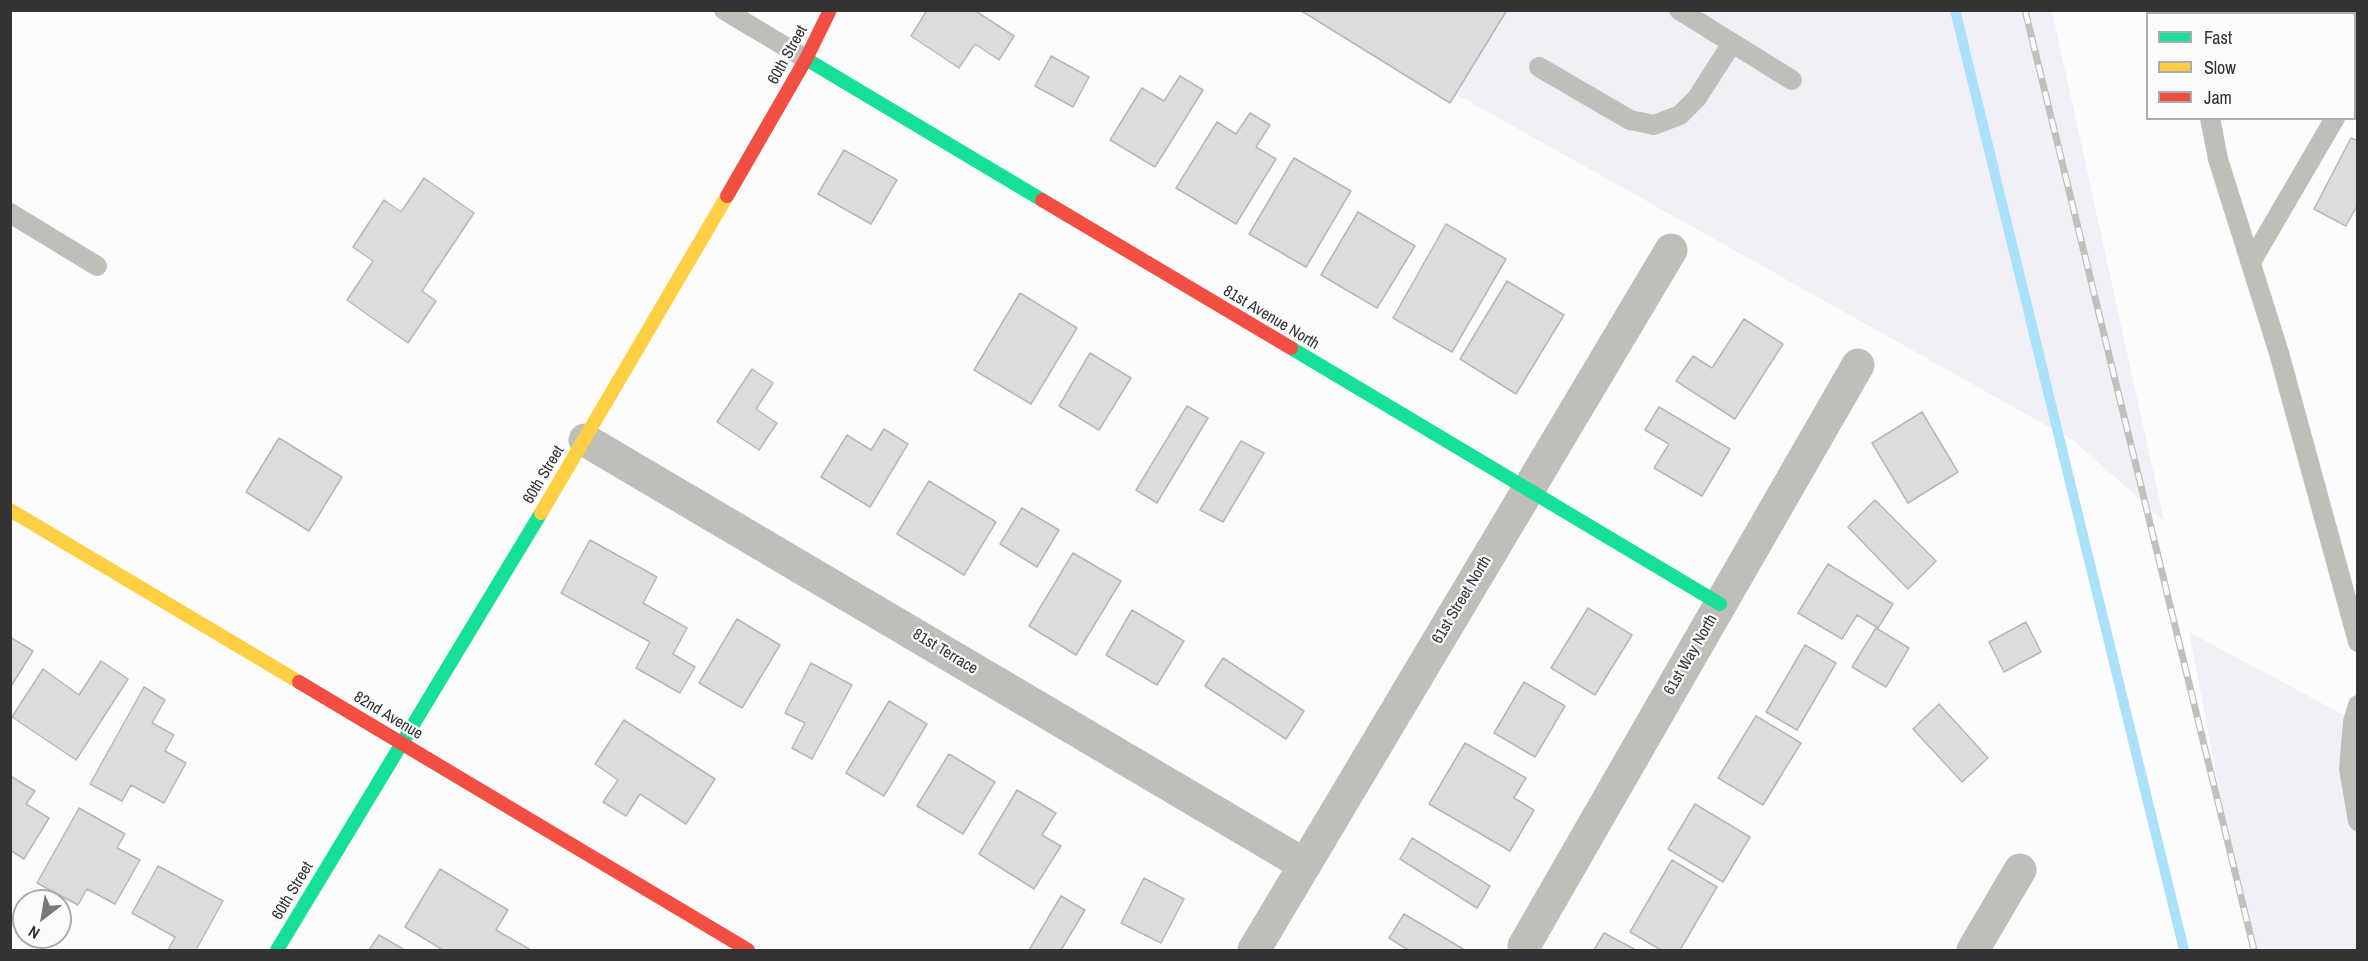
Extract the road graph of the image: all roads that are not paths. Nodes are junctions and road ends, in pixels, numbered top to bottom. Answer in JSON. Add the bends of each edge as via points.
{"nodes":[{"id":1,"x":724,"y":10,"type":"edge"},
{"id":2,"x":830,"y":10,"type":"edge"},
{"id":3,"x":1679,"y":10,"type":"edge"},
{"id":4,"x":1732,"y":43,"type":"junction"},
{"id":5,"x":806,"y":59,"type":"junction"},
{"id":6,"x":1539,"y":67,"type":"dead end"},
{"id":7,"x":1792,"y":80,"type":"dead end"},
{"id":8,"x":2210,"y":120,"type":"edge"},
{"id":9,"x":2334,"y":120,"type":"edge"},
{"id":10,"x":10,"y":213,"type":"edge"},
{"id":11,"x":1671,"y":250,"type":"dead end"},
{"id":12,"x":2251,"y":262,"type":"junction"},
{"id":13,"x":97,"y":266,"type":"dead end"},
{"id":14,"x":1858,"y":364,"type":"dead end"},
{"id":15,"x":585,"y":440,"type":"junction"},
{"id":16,"x":1528,"y":490,"type":"junction"},
{"id":17,"x":10,"y":510,"type":"edge"},
{"id":18,"x":1720,"y":604,"type":"junction"},
{"id":19,"x":2358,"y":642,"type":"edge"},
{"id":20,"x":2358,"y":705,"type":"edge"},
{"id":21,"x":401,"y":743,"type":"junction"},
{"id":22,"x":2358,"y":821,"type":"edge"},
{"id":23,"x":1305,"y":865,"type":"junction"},
{"id":24,"x":2020,"y":870,"type":"dead end"},
{"id":25,"x":1524,"y":946,"type":"dead end"},
{"id":26,"x":277,"y":951,"type":"edge"},
{"id":27,"x":748,"y":951,"type":"edge"},
{"id":28,"x":1254,"y":951,"type":"edge"},
{"id":29,"x":1973,"y":951,"type":"edge"}],
"edges":[{"from":1,"to":5,"type":"lane"},
{"from":2,"to":5,"type":"street","name":"60th Street"},
{"from":3,"to":4,"type":"lane"},
{"from":4,"to":6,"type":"lane","via":[[1697,98],[1680,115],[1654,125],[1630,120]]},
{"from":4,"to":7,"type":"lane"},
{"from":5,"to":15,"type":"street","name":"60th Street"},
{"from":5,"to":16,"type":"street","name":"81st Avenue North"},
{"from":8,"to":12,"type":"lane","via":[[2218,159]]},
{"from":9,"to":12,"type":"lane"},
{"from":10,"to":13,"type":"lane"},
{"from":11,"to":16,"type":"street","name":"61st Street North"},
{"from":12,"to":19,"type":"lane"},
{"from":14,"to":18,"type":"street","name":"61st Way North"},
{"from":15,"to":21,"type":"street","name":"60th Street"},
{"from":15,"to":23,"type":"street","name":"81st Terrace"},
{"from":16,"to":18,"type":"street","name":"81st Avenue North"},
{"from":16,"to":23,"type":"street","name":"61st Street North"},
{"from":17,"to":21,"type":"street","name":"82nd Avenue"},
{"from":18,"to":25,"type":"street","name":"61st Way North"},
{"from":20,"to":22,"type":"lane","via":[[2349,770]]},
{"from":21,"to":26,"type":"street","name":"60th Street"},
{"from":21,"to":27,"type":"street","name":"82nd Avenue"},
{"from":23,"to":28,"type":"street","name":"61st Street North"},
{"from":24,"to":29,"type":"street"}]}
